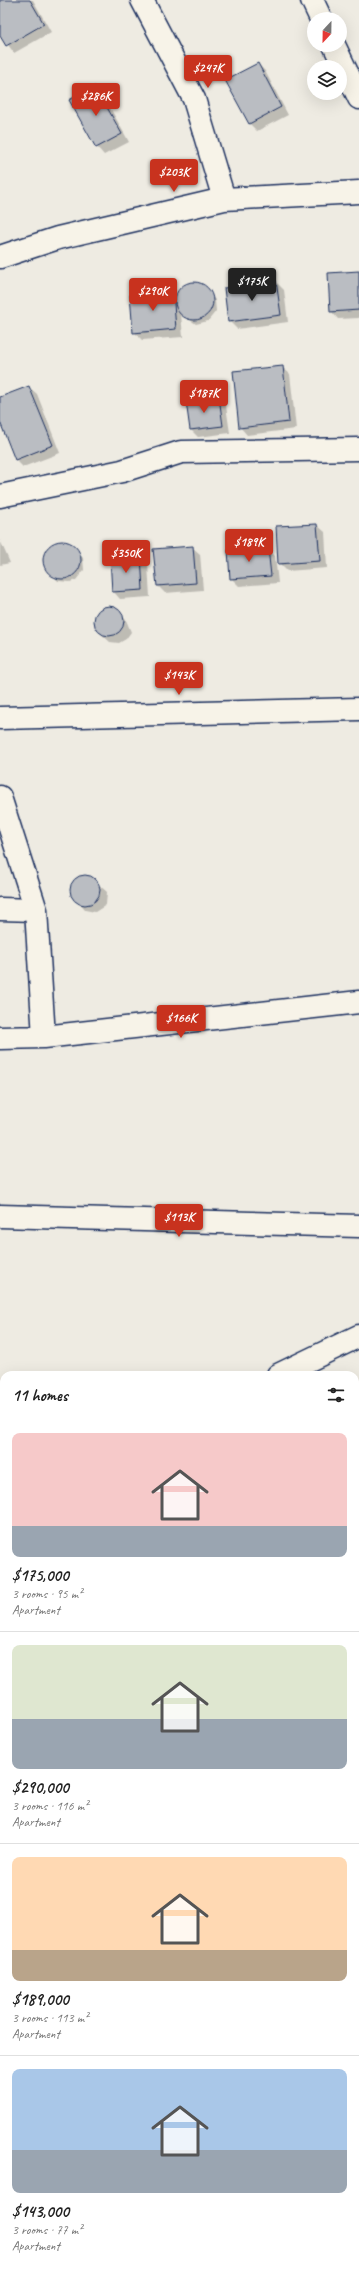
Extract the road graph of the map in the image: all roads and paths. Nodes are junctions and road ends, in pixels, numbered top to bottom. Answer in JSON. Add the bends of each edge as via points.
{"nodes":[{"id":1,"x":142,"y":0,"type":"edge"},
{"id":2,"x":312,"y":0,"type":"edge"},
{"id":3,"x":318,"y":12,"type":"edge"},
{"id":4,"x":337,"y":52,"type":"edge"},
{"id":5,"x":359,"y":98,"type":"edge"},
{"id":6,"x":359,"y":192,"type":"edge"},
{"id":7,"x":224,"y":199,"type":"junction"},
{"id":8,"x":0,"y":257,"type":"edge"},
{"id":9,"x":359,"y":449,"type":"edge"},
{"id":10,"x":0,"y":496,"type":"edge"},
{"id":11,"x":359,"y":709,"type":"edge"},
{"id":12,"x":0,"y":718,"type":"edge"},
{"id":13,"x":0,"y":797,"type":"edge"},
{"id":14,"x":0,"y":910,"type":"edge"},
{"id":15,"x":36,"y":910,"type":"junction"},
{"id":16,"x":359,"y":1002,"type":"edge"},
{"id":17,"x":44,"y":1037,"type":"junction"},
{"id":18,"x":0,"y":1038,"type":"edge"},
{"id":19,"x":0,"y":1216,"type":"edge"},
{"id":20,"x":359,"y":1226,"type":"edge"},
{"id":21,"x":359,"y":1336,"type":"edge"},
{"id":22,"x":286,"y":1371,"type":"edge"}],
"edges":[{"from":1,"to":7,"type":"street","via":[[194,99]]},
{"from":2,"to":3,"type":"street"},
{"from":4,"to":5,"type":"street"},
{"from":6,"to":7,"type":"street"},
{"from":7,"to":8,"type":"street","via":[[58,238]]},
{"from":9,"to":10,"type":"street","via":[[181,452],[122,471]]},
{"from":11,"to":12,"type":"street"},
{"from":13,"to":15,"type":"street"},
{"from":14,"to":15,"type":"street"},
{"from":15,"to":17,"type":"street"},
{"from":16,"to":17,"type":"street"},
{"from":17,"to":18,"type":"street"},
{"from":19,"to":20,"type":"street"},
{"from":21,"to":22,"type":"street"}]}
